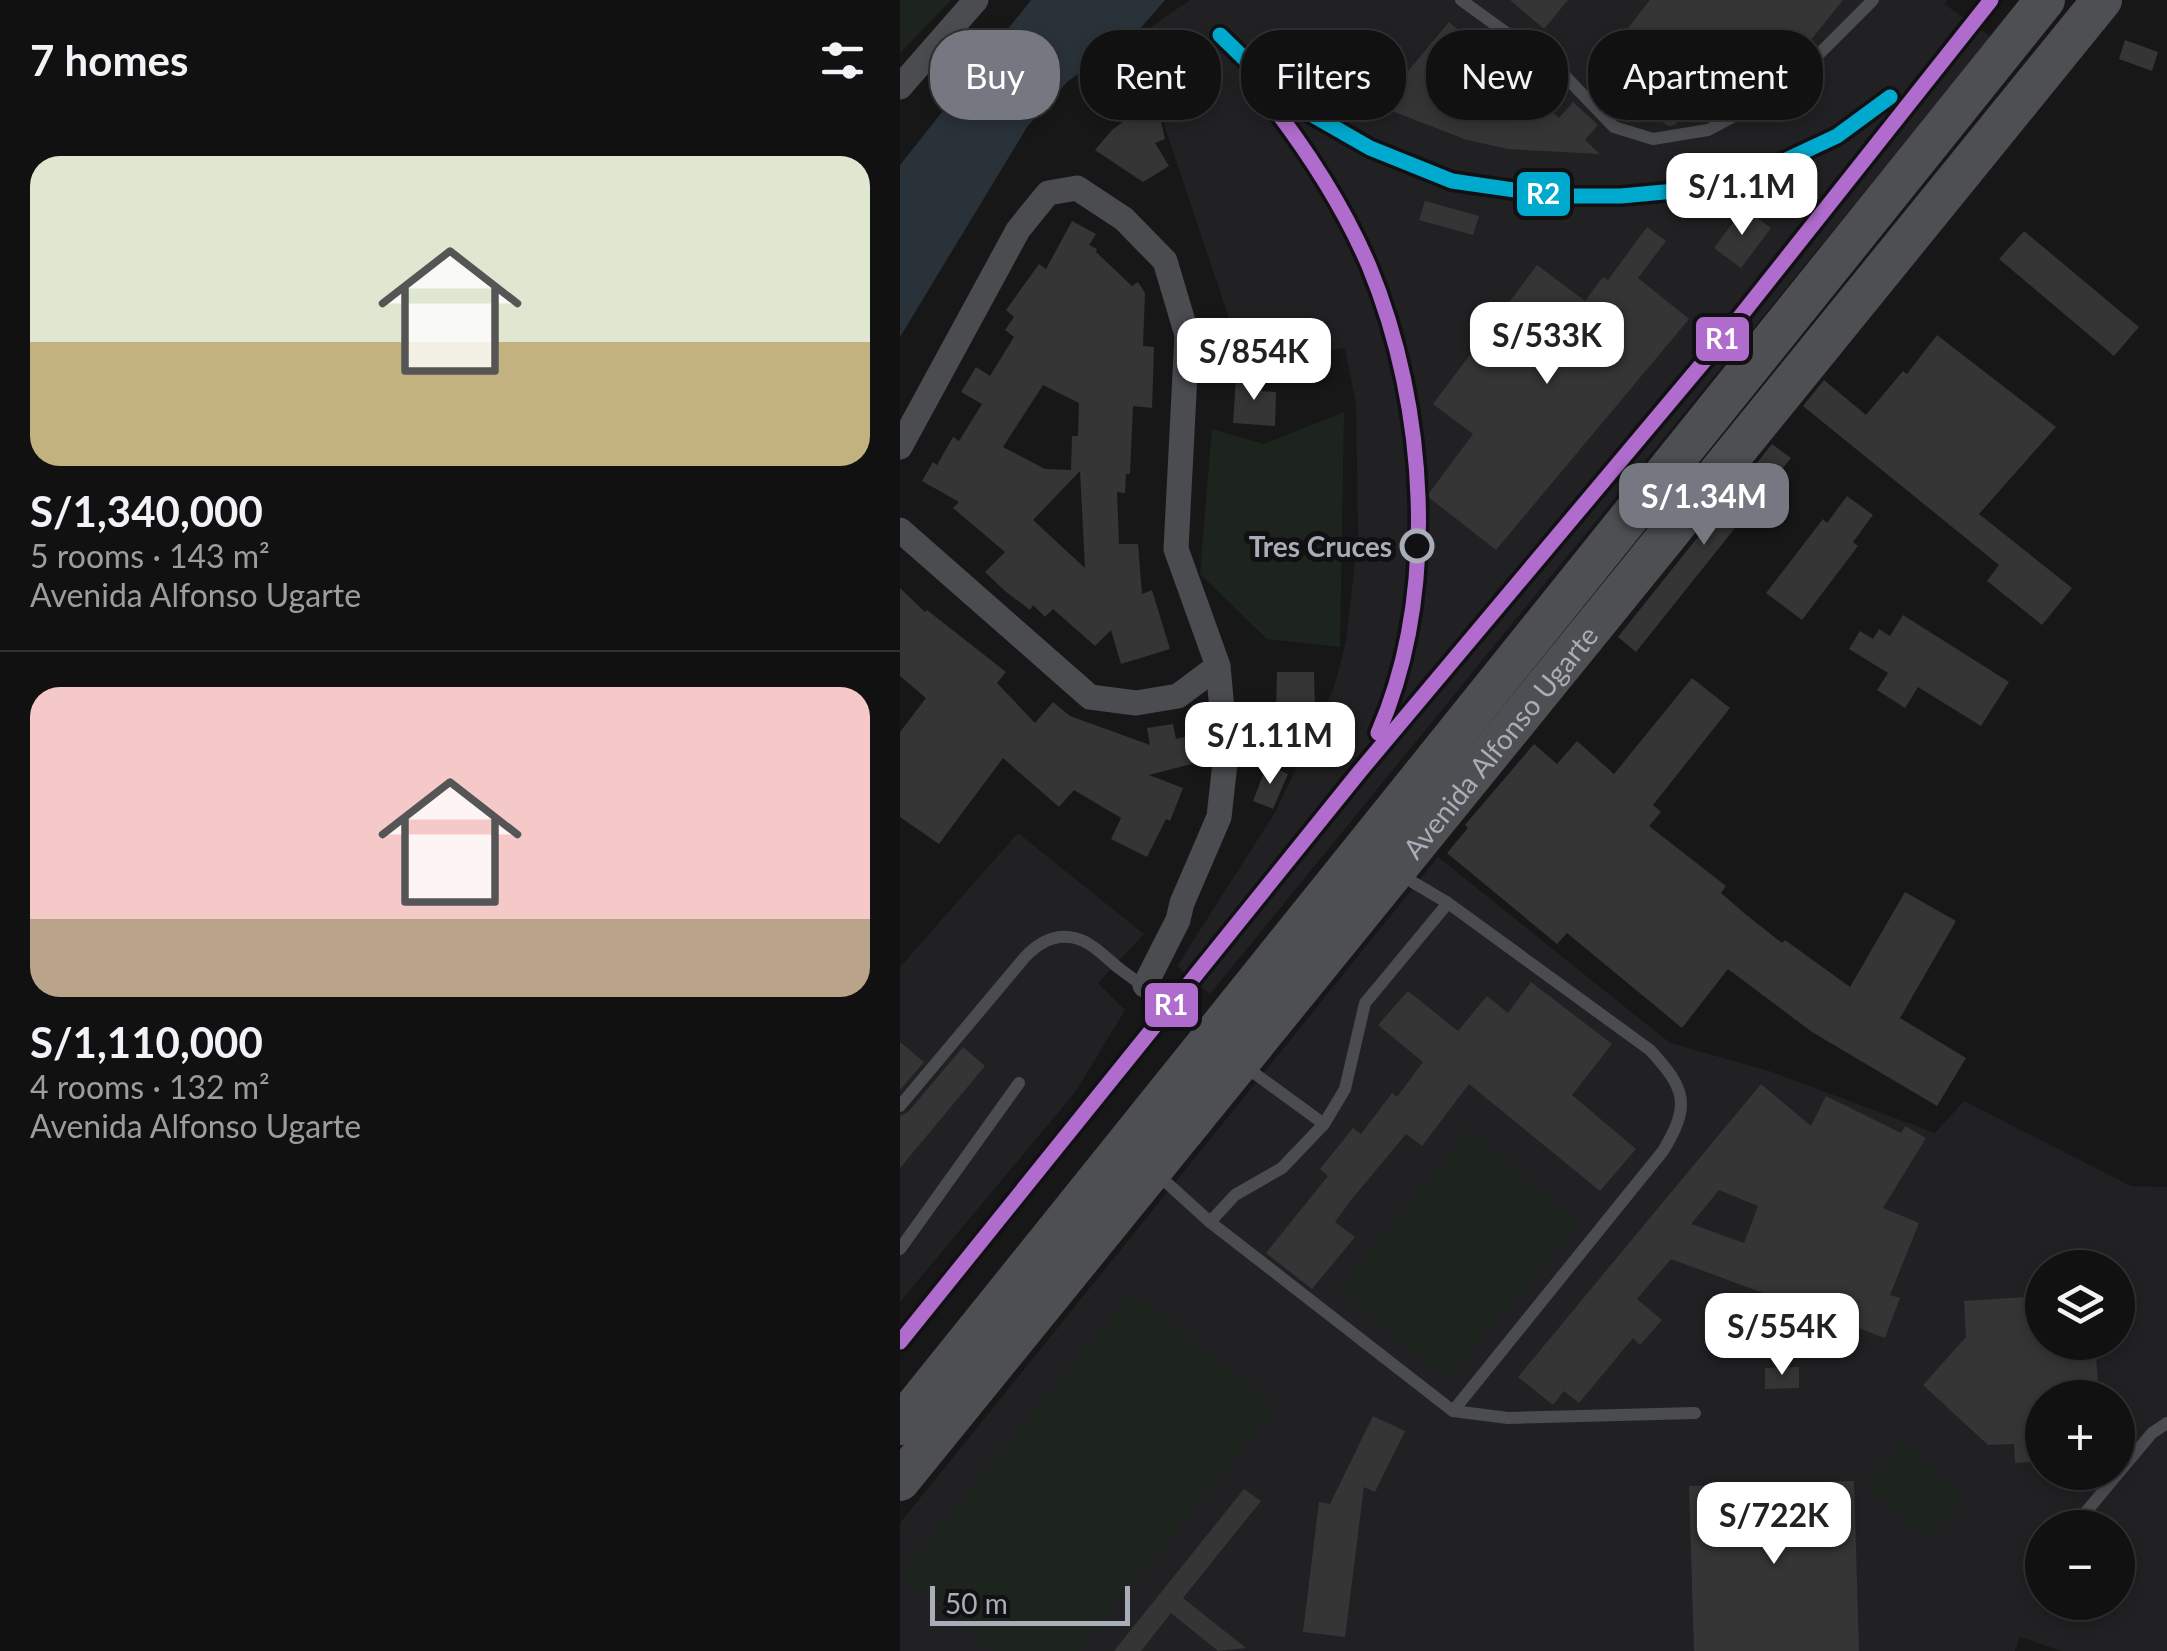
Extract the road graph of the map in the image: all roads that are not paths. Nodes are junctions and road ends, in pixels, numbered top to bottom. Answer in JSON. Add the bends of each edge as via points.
{"nodes":[{"id":1,"x":976,"y":0,"type":"edge"},
{"id":2,"x":1461,"y":0,"type":"edge"},
{"id":3,"x":1873,"y":0,"type":"edge"},
{"id":4,"x":2102,"y":0,"type":"edge"},
{"id":5,"x":2051,"y":13,"type":"edge"},
{"id":6,"x":900,"y":86,"type":"edge"},
{"id":7,"x":900,"y":447,"type":"edge"},
{"id":8,"x":900,"y":530,"type":"edge"},
{"id":9,"x":1218,"y":666,"type":"junction"},
{"id":10,"x":1378,"y":860,"type":"junction"},
{"id":11,"x":1448,"y":903,"type":"junction"},
{"id":12,"x":1145,"y":985,"type":"junction"},
{"id":13,"x":1225,"y":1051,"type":"junction"},
{"id":14,"x":1019,"y":1083,"type":"dead end"},
{"id":15,"x":900,"y":1106,"type":"edge"},
{"id":16,"x":1324,"y":1124,"type":"junction"},
{"id":17,"x":1138,"y":1159,"type":"junction"},
{"id":18,"x":1210,"y":1222,"type":"junction"},
{"id":19,"x":900,"y":1249,"type":"edge"},
{"id":20,"x":1453,"y":1411,"type":"junction"},
{"id":21,"x":1694,"y":1413,"type":"dead end"},
{"id":22,"x":2167,"y":1424,"type":"edge"},
{"id":23,"x":907,"y":1457,"type":"edge"},
{"id":24,"x":2088,"y":1510,"type":"edge"}],
"edges":[{"from":1,"to":6,"type":"street"},
{"from":2,"to":3,"type":"lane","via":[[1562,72],[1614,127],[1653,139],[1708,130],[1782,90]]},
{"from":4,"to":5,"type":"main road","name":"Avenida Alfonso Ugarte"},
{"from":5,"to":10,"type":"main road","name":"Avenida Alfonso Ugarte"},
{"from":7,"to":9,"type":"street","via":[[1018,230],[1048,194],[1078,188],[1124,219],[1165,261],[1187,335],[1176,549]]},
{"from":8,"to":9,"type":"street","via":[[1090,698],[1136,703],[1178,696]]},
{"from":9,"to":12,"type":"street","via":[[1226,754],[1219,817]]},
{"from":10,"to":11,"type":"lane"},
{"from":10,"to":13,"type":"main road","name":"Avenida Alfonso Ugarte"},
{"from":11,"to":16,"type":"lane","via":[[1365,1003],[1345,1090]]},
{"from":11,"to":20,"type":"lane","via":[[1650,1050],[1672,1074],[1684,1102],[1662,1152]]},
{"from":12,"to":13,"type":"lane"},
{"from":12,"to":15,"type":"lane","via":[[1088,943],[1074,937],[1046,941],[1025,957]]},
{"from":13,"to":16,"type":"lane"},
{"from":13,"to":17,"type":"main road","name":"Avenida Alfonso Ugarte"},
{"from":14,"to":19,"type":"lane"},
{"from":16,"to":18,"type":"lane","via":[[1282,1168],[1234,1195]]},
{"from":17,"to":18,"type":"lane"},
{"from":17,"to":23,"type":"main road","name":"Avenida Alfonso Ugarte"},
{"from":18,"to":20,"type":"lane"},
{"from":20,"to":21,"type":"lane","via":[[1508,1418]]},
{"from":22,"to":24,"type":"lane"}]}
